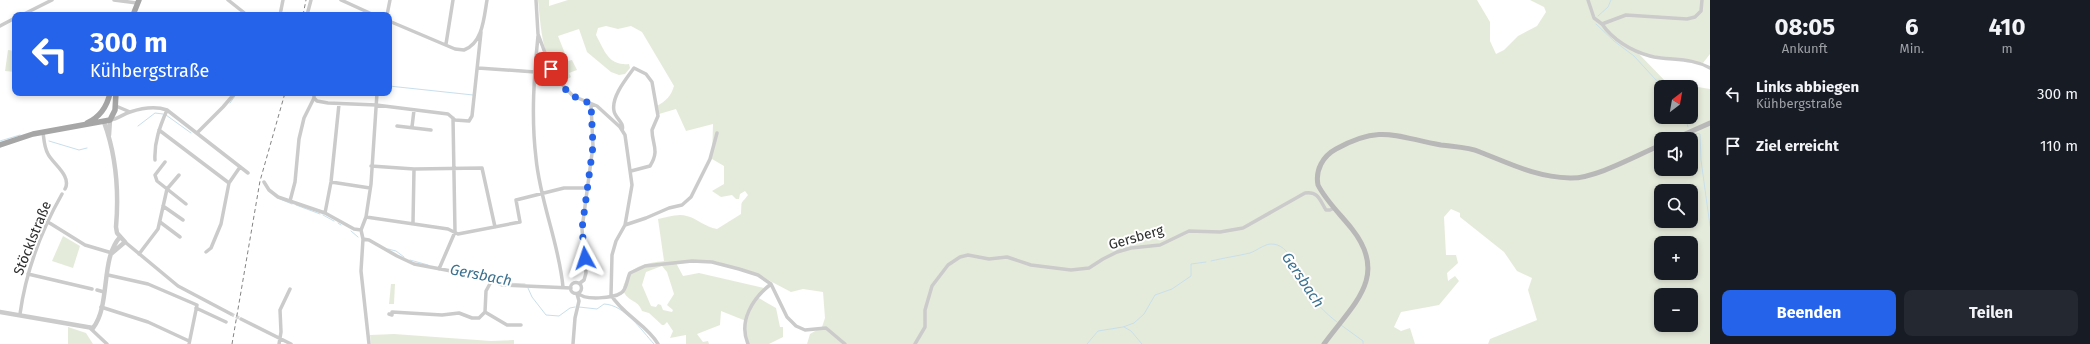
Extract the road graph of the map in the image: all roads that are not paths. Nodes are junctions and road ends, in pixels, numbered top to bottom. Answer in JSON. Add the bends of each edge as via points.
{"nodes":[{"id":1,"x":52,"y":0,"type":"edge"},
{"id":2,"x":114,"y":0,"type":"edge"},
{"id":3,"x":228,"y":0,"type":"edge"},
{"id":4,"x":283,"y":0,"type":"edge"},
{"id":5,"x":311,"y":0,"type":"edge"},
{"id":6,"x":341,"y":0,"type":"edge"},
{"id":7,"x":390,"y":0,"type":"edge"},
{"id":8,"x":454,"y":0,"type":"edge"},
{"id":9,"x":487,"y":0,"type":"edge"},
{"id":10,"x":536,"y":0,"type":"edge"},
{"id":11,"x":1588,"y":0,"type":"edge"},
{"id":12,"x":1702,"y":0,"type":"edge"},
{"id":13,"x":138,"y":1,"type":"edge"},
{"id":14,"x":28,"y":12,"type":"edge"},
{"id":15,"x":134,"y":12,"type":"edge"},
{"id":16,"x":243,"y":12,"type":"edge"},
{"id":17,"x":281,"y":12,"type":"edge"},
{"id":18,"x":308,"y":12,"type":"edge"},
{"id":19,"x":367,"y":12,"type":"edge"},
{"id":20,"x":388,"y":12,"type":"edge"},
{"id":21,"x":12,"y":20,"type":"edge"},
{"id":22,"x":392,"y":23,"type":"edge"},
{"id":23,"x":1602,"y":24,"type":"junction"},
{"id":24,"x":0,"y":26,"type":"edge"},
{"id":25,"x":481,"y":32,"type":"junction"},
{"id":26,"x":538,"y":34,"type":"junction"},
{"id":27,"x":446,"y":44,"type":"junction"},
{"id":28,"x":472,"y":45,"type":"junction"},
{"id":29,"x":480,"y":50,"type":"junction"},
{"id":30,"x":478,"y":68,"type":"junction"},
{"id":31,"x":1710,"y":68,"type":"edge"},
{"id":32,"x":535,"y":72,"type":"junction"},
{"id":33,"x":111,"y":96,"type":"edge"},
{"id":34,"x":116,"y":96,"type":"edge"},
{"id":35,"x":231,"y":96,"type":"edge"},
{"id":36,"x":314,"y":96,"type":"edge"},
{"id":37,"x":315,"y":96,"type":"edge"},
{"id":38,"x":377,"y":96,"type":"edge"},
{"id":39,"x":339,"y":104,"type":"junction"},
{"id":40,"x":591,"y":104,"type":"junction"},
{"id":41,"x":108,"y":105,"type":"junction"},
{"id":42,"x":116,"y":106,"type":"junction"},
{"id":43,"x":376,"y":106,"type":"junction"},
{"id":44,"x":167,"y":110,"type":"junction"},
{"id":45,"x":414,"y":110,"type":"junction"},
{"id":46,"x":130,"y":112,"type":"junction"},
{"id":47,"x":453,"y":118,"type":"junction"},
{"id":48,"x":107,"y":121,"type":"junction"},
{"id":49,"x":1710,"y":123,"type":"edge"},
{"id":50,"x":85,"y":124,"type":"junction"},
{"id":51,"x":397,"y":126,"type":"dead end"},
{"id":52,"x":412,"y":127,"type":"junction"},
{"id":53,"x":159,"y":130,"type":"junction"},
{"id":54,"x":431,"y":130,"type":"dead end"},
{"id":55,"x":622,"y":130,"type":"junction"},
{"id":56,"x":43,"y":132,"type":"junction"},
{"id":57,"x":1690,"y":132,"type":"edge"},
{"id":58,"x":197,"y":133,"type":"junction"},
{"id":59,"x":717,"y":133,"type":"dead end"},
{"id":60,"x":0,"y":145,"type":"edge"},
{"id":61,"x":1654,"y":148,"type":"edge"},
{"id":62,"x":155,"y":160,"type":"dead end"},
{"id":63,"x":165,"y":162,"type":"dead end"},
{"id":64,"x":371,"y":166,"type":"junction"},
{"id":65,"x":240,"y":167,"type":"junction"},
{"id":66,"x":454,"y":168,"type":"junction"},
{"id":67,"x":414,"y":169,"type":"junction"},
{"id":68,"x":631,"y":171,"type":"junction"},
{"id":69,"x":248,"y":173,"type":"dead end"},
{"id":70,"x":179,"y":175,"type":"dead end"},
{"id":71,"x":264,"y":182,"type":"dead end"},
{"id":72,"x":331,"y":182,"type":"junction"},
{"id":73,"x":228,"y":183,"type":"junction"},
{"id":74,"x":370,"y":188,"type":"junction"},
{"id":75,"x":587,"y":188,"type":"junction"},
{"id":76,"x":65,"y":189,"type":"dead end"},
{"id":77,"x":167,"y":189,"type":"junction"},
{"id":78,"x":543,"y":193,"type":"junction"},
{"id":79,"x":62,"y":194,"type":"dead end"},
{"id":80,"x":290,"y":201,"type":"junction"},
{"id":81,"x":186,"y":204,"type":"dead end"},
{"id":82,"x":163,"y":206,"type":"junction"},
{"id":83,"x":1334,"y":208,"type":"junction"},
{"id":84,"x":325,"y":214,"type":"junction"},
{"id":85,"x":366,"y":217,"type":"junction"},
{"id":86,"x":183,"y":220,"type":"dead end"},
{"id":87,"x":48,"y":222,"type":"junction"},
{"id":88,"x":160,"y":222,"type":"junction"},
{"id":89,"x":413,"y":223,"type":"junction"},
{"id":90,"x":625,"y":225,"type":"junction"},
{"id":91,"x":495,"y":227,"type":"junction"},
{"id":92,"x":360,"y":230,"type":"junction"},
{"id":93,"x":455,"y":232,"type":"junction"},
{"id":94,"x":120,"y":237,"type":"junction"},
{"id":95,"x":180,"y":237,"type":"dead end"},
{"id":96,"x":363,"y":239,"type":"junction"},
{"id":97,"x":125,"y":242,"type":"junction"},
{"id":98,"x":206,"y":252,"type":"dead end"},
{"id":99,"x":112,"y":253,"type":"junction"},
{"id":100,"x":139,"y":254,"type":"junction"},
{"id":101,"x":440,"y":267,"type":"junction"},
{"id":102,"x":28,"y":274,"type":"junction"},
{"id":103,"x":108,"y":275,"type":"junction"},
{"id":104,"x":492,"y":280,"type":"junction"},
{"id":105,"x":580,"y":283,"type":"junction"},
{"id":106,"x":772,"y":284,"type":"junction"},
{"id":107,"x":563,"y":287,"type":"junction"},
{"id":108,"x":571,"y":288,"type":"junction"},
{"id":109,"x":92,"y":289,"type":"dead end"},
{"id":110,"x":290,"y":289,"type":"dead end"},
{"id":111,"x":97,"y":290,"type":"dead end"},
{"id":112,"x":104,"y":292,"type":"junction"},
{"id":113,"x":578,"y":293,"type":"junction"},
{"id":114,"x":611,"y":295,"type":"junction"},
{"id":115,"x":101,"y":307,"type":"junction"},
{"id":116,"x":197,"y":307,"type":"junction"},
{"id":117,"x":0,"y":312,"type":"edge"},
{"id":118,"x":485,"y":312,"type":"junction"},
{"id":119,"x":20,"y":314,"type":"junction"},
{"id":120,"x":231,"y":314,"type":"tunnel mouth"},
{"id":121,"x":389,"y":314,"type":"dead end"},
{"id":122,"x":241,"y":319,"type":"tunnel mouth"},
{"id":123,"x":226,"y":322,"type":"dead end"},
{"id":124,"x":521,"y":325,"type":"dead end"},
{"id":125,"x":91,"y":329,"type":"junction"},
{"id":126,"x":280,"y":338,"type":"junction"},
{"id":127,"x":105,"y":343,"type":"edge"},
{"id":128,"x":189,"y":343,"type":"edge"},
{"id":129,"x":279,"y":344,"type":"edge"},
{"id":130,"x":291,"y":344,"type":"edge"},
{"id":131,"x":369,"y":344,"type":"edge"},
{"id":132,"x":572,"y":344,"type":"edge"},
{"id":133,"x":658,"y":344,"type":"edge"},
{"id":134,"x":748,"y":344,"type":"edge"},
{"id":135,"x":845,"y":344,"type":"edge"},
{"id":136,"x":915,"y":344,"type":"edge"},
{"id":137,"x":1324,"y":344,"type":"edge"}],
"edges":[{"from":1,"to":14,"type":"street"},
{"from":2,"to":13,"type":"street"},
{"from":3,"to":16,"type":"street"},
{"from":4,"to":17,"type":"street"},
{"from":5,"to":18,"type":"street"},
{"from":6,"to":19,"type":"street"},
{"from":7,"to":20,"type":"street"},
{"from":8,"to":27,"type":"street"},
{"from":9,"to":25,"type":"street"},
{"from":10,"to":26,"type":"street"},
{"from":11,"to":23,"type":"street","via":[[1594,18]]},
{"from":12,"to":23,"type":"street","via":[[1701,11],[1695,17],[1687,19],[1626,15]]},
{"from":13,"to":15,"type":"main road"},
{"from":21,"to":24,"type":"street"},
{"from":22,"to":27,"type":"street"},
{"from":23,"to":31,"type":"street","via":[[1617,40],[1650,56],[1689,61]]},
{"from":25,"to":28,"type":"street"},
{"from":25,"to":29,"type":"street"},
{"from":26,"to":32,"type":"street"},
{"from":26,"to":40,"type":"street","via":[[551,69],[560,83],[573,96]]},
{"from":27,"to":28,"type":"street","via":[[464,50]]},
{"from":28,"to":29,"type":"street"},
{"from":29,"to":30,"type":"street"},
{"from":30,"to":32,"type":"street"},
{"from":30,"to":47,"type":"street","via":[[470,121]]},
{"from":32,"to":78,"type":"street","via":[[536,159]]},
{"from":33,"to":41,"type":"main road"},
{"from":34,"to":42,"type":"main road"},
{"from":35,"to":58,"type":"street"},
{"from":36,"to":80,"type":"street","via":[[304,118],[299,139],[295,182]]},
{"from":37,"to":39,"type":"street","via":[[320,102]]},
{"from":38,"to":43,"type":"street"},
{"from":39,"to":43,"type":"street"},
{"from":39,"to":72,"type":"street"},
{"from":40,"to":55,"type":"street","via":[[597,106]]},
{"from":40,"to":75,"type":"street","via":[[593,146]]},
{"from":41,"to":42,"type":"main road"},
{"from":41,"to":48,"type":"main road","via":[[105,112]]},
{"from":41,"to":50,"type":"main road","via":[[98,117]]},
{"from":42,"to":46,"type":"street"},
{"from":42,"to":48,"type":"main road"},
{"from":43,"to":45,"type":"street"},
{"from":43,"to":64,"type":"street"},
{"from":44,"to":46,"type":"street","via":[[161,107]]},
{"from":44,"to":53,"type":"street"},
{"from":44,"to":58,"type":"street"},
{"from":45,"to":47,"type":"street","via":[[448,114]]},
{"from":45,"to":52,"type":"street"},
{"from":46,"to":48,"type":"street"},
{"from":47,"to":66,"type":"street"},
{"from":48,"to":50,"type":"main road"},
{"from":48,"to":94,"type":"street","via":[[118,199],[116,228]]},
{"from":49,"to":57,"type":"main road"},
{"from":50,"to":56,"type":"main road"},
{"from":51,"to":52,"type":"street"},
{"from":52,"to":54,"type":"street"},
{"from":53,"to":62,"type":"street","via":[[154,150]]},
{"from":53,"to":73,"type":"street"},
{"from":55,"to":68,"type":"street"},
{"from":55,"to":68,"type":"street","via":[[623,125],[614,111],[614,102],[634,68],[646,74],[652,82],[658,116],[652,130],[655,141],[654,160],[650,166]]},
{"from":56,"to":60,"type":"main road"},
{"from":56,"to":76,"type":"street","name":"Stöcklstraße","via":[[48,154],[67,181]]},
{"from":58,"to":65,"type":"street"},
{"from":59,"to":90,"type":"street","via":[[710,159],[691,198],[682,205]]},
{"from":61,"to":83,"type":"main road","via":[[1582,178],[1562,178],[1515,168],[1473,150],[1386,133],[1372,135],[1342,146],[1327,156],[1319,169],[1318,182],[1321,190]]},
{"from":63,"to":77,"type":"street","via":[[155,175],[157,181]]},
{"from":64,"to":67,"type":"street"},
{"from":64,"to":74,"type":"street"},
{"from":65,"to":69,"type":"street"},
{"from":65,"to":73,"type":"street"},
{"from":66,"to":67,"type":"street"},
{"from":66,"to":91,"type":"street","via":[[482,168]]},
{"from":66,"to":93,"type":"street"},
{"from":67,"to":89,"type":"street"},
{"from":68,"to":90,"type":"street","via":[[631,192]]},
{"from":70,"to":77,"type":"street"},
{"from":71,"to":80,"type":"street","via":[[274,195]]},
{"from":72,"to":74,"type":"street"},
{"from":72,"to":84,"type":"street"},
{"from":73,"to":98,"type":"street","via":[[221,224],[211,248]]},
{"from":74,"to":85,"type":"street"},
{"from":75,"to":78,"type":"street","via":[[574,186]]},
{"from":75,"to":105,"type":"street","via":[[582,229],[586,273]]},
{"from":77,"to":81,"type":"street"},
{"from":77,"to":82,"type":"street"},
{"from":78,"to":91,"type":"street","via":[[516,200],[520,222]]},
{"from":78,"to":107,"type":"street"},
{"from":79,"to":87,"type":"street","name":"Stöcklstraße"},
{"from":80,"to":84,"type":"street"},
{"from":82,"to":86,"type":"street"},
{"from":82,"to":88,"type":"street"},
{"from":83,"to":136,"type":"street","name":"Gersberg","via":[[1326,210],[1318,196],[1305,193],[1243,228],[1220,232],[1189,231],[1160,245],[1117,252],[1094,266],[1083,269],[1071,270],[1027,264],[1007,257],[989,259],[964,256],[950,263],[934,282],[926,306],[924,331]]},
{"from":83,"to":137,"type":"main road","via":[[1362,242],[1368,265],[1365,287]]},
{"from":84,"to":92,"type":"street"},
{"from":85,"to":89,"type":"street"},
{"from":85,"to":92,"type":"street"},
{"from":87,"to":99,"type":"street","via":[[85,245]]},
{"from":87,"to":102,"type":"street","name":"Stöcklstraße"},
{"from":88,"to":95,"type":"street"},
{"from":88,"to":100,"type":"street","via":[[158,229]]},
{"from":89,"to":93,"type":"street"},
{"from":90,"to":114,"type":"street","via":[[612,255]]},
{"from":91,"to":93,"type":"street","via":[[458,234]]},
{"from":92,"to":96,"type":"street"},
{"from":93,"to":101,"type":"street"},
{"from":94,"to":97,"type":"street"},
{"from":94,"to":99,"type":"street"},
{"from":96,"to":101,"type":"street","via":[[407,261]]},
{"from":96,"to":131,"type":"street","via":[[362,271]]},
{"from":97,"to":99,"type":"street"},
{"from":97,"to":100,"type":"street"},
{"from":99,"to":103,"type":"street"},
{"from":100,"to":120,"type":"street","via":[[182,289]]},
{"from":101,"to":104,"type":"street"},
{"from":102,"to":109,"type":"street"},
{"from":102,"to":119,"type":"street","name":"Stöcklstraße"},
{"from":103,"to":112,"type":"street"},
{"from":103,"to":116,"type":"street","via":[[148,284]]},
{"from":104,"to":107,"type":"street","via":[[507,286]]},
{"from":104,"to":118,"type":"street","via":[[486,291]]},
{"from":105,"to":108,"type":"street","via":[[573,283]]},
{"from":105,"to":113,"type":"street","via":[[582,289]]},
{"from":106,"to":114,"type":"street","via":[[754,273],[712,262],[669,262],[634,270],[629,275],[622,293]]},
{"from":106,"to":134,"type":"street","via":[[760,294],[746,318],[744,328]]},
{"from":106,"to":135,"type":"street","via":[[787,317],[796,326],[805,330],[826,328]]},
{"from":107,"to":108,"type":"street"},
{"from":108,"to":113,"type":"street"},
{"from":110,"to":126,"type":"street","via":[[280,310]]},
{"from":111,"to":112,"type":"street"},
{"from":112,"to":115,"type":"street"},
{"from":113,"to":114,"type":"street","via":[[584,297],[598,298]]},
{"from":113,"to":132,"type":"street"},
{"from":114,"to":133,"type":"street"},
{"from":115,"to":125,"type":"street","via":[[95,326]]},
{"from":115,"to":128,"type":"street","via":[[148,322]]},
{"from":116,"to":123,"type":"street"},
{"from":116,"to":128,"type":"street"},
{"from":117,"to":119,"type":"street"},
{"from":118,"to":121,"type":"street","via":[[476,318],[454,312],[442,315],[392,312],[392,315]]},
{"from":118,"to":124,"type":"street","via":[[507,325]]},
{"from":119,"to":125,"type":"street","via":[[48,322],[68,322]]},
{"from":122,"to":126,"type":"street"},
{"from":125,"to":127,"type":"street"},
{"from":126,"to":129,"type":"street"},
{"from":126,"to":130,"type":"street"}]}
